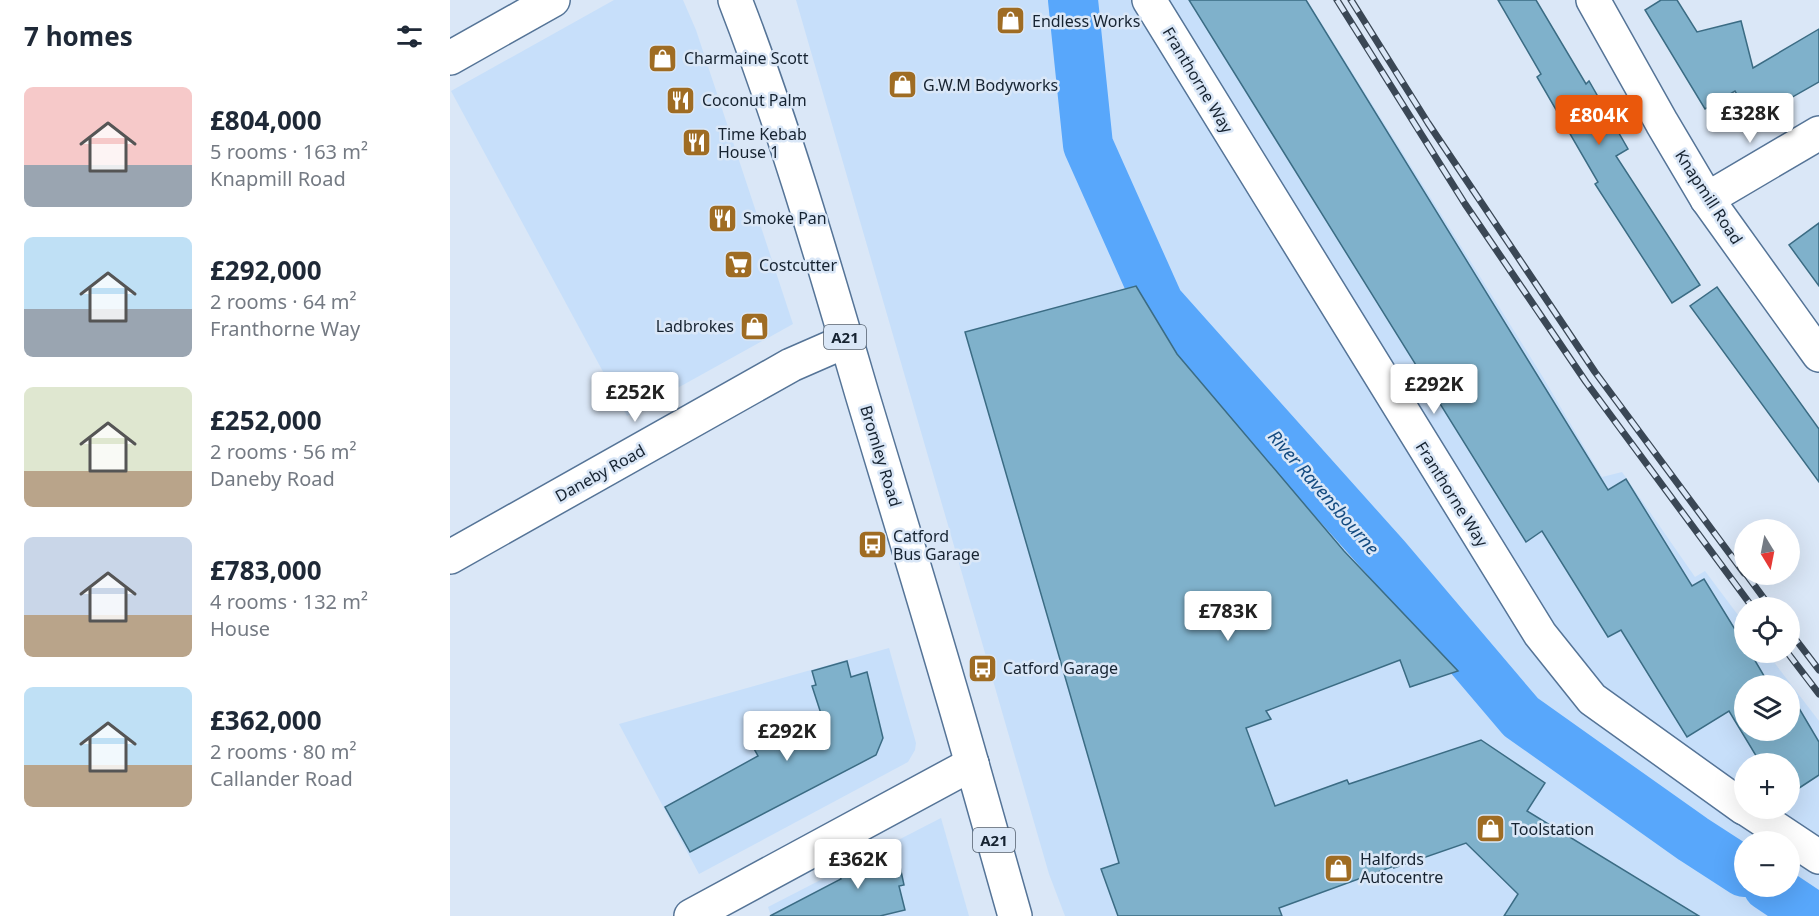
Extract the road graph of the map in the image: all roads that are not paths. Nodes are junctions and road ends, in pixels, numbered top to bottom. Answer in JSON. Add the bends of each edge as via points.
{"nodes":[{"id":1,"x":553,"y":0,"type":"edge"},
{"id":2,"x":735,"y":0,"type":"edge"},
{"id":3,"x":1149,"y":0,"type":"edge"},
{"id":4,"x":1593,"y":0,"type":"edge"},
{"id":5,"x":450,"y":58,"type":"edge"},
{"id":6,"x":1819,"y":133,"type":"edge"},
{"id":7,"x":1707,"y":199,"type":"junction"},
{"id":8,"x":846,"y":341,"type":"junction"},
{"id":9,"x":1819,"y":355,"type":"edge"},
{"id":10,"x":450,"y":557,"type":"edge"},
{"id":11,"x":972,"y":764,"type":"junction"},
{"id":12,"x":1734,"y":800,"type":"edge"},
{"id":13,"x":1762,"y":819,"type":"edge"},
{"id":14,"x":1819,"y":857,"type":"edge"},
{"id":15,"x":691,"y":916,"type":"edge"},
{"id":16,"x":1015,"y":916,"type":"edge"}],
"edges":[{"from":1,"to":5,"type":"main road"},
{"from":2,"to":8,"type":"main road","name":"Bromley Road","number":"A21","via":[[769,90]]},
{"from":3,"to":12,"type":"main road","name":"Franthorne Way","via":[[1539,634],[1592,699]]},
{"from":4,"to":7,"type":"main road","name":"Knapmill Road"},
{"from":6,"to":7,"type":"main road"},
{"from":7,"to":9,"type":"main road","name":"Knapmill Road"},
{"from":8,"to":10,"type":"main road","name":"Daneby Road","via":[[791,365]]},
{"from":8,"to":11,"type":"main road","name":"Bromley Road","number":"A21"},
{"from":11,"to":15,"type":"main road"},
{"from":11,"to":16,"type":"main road","name":"Bromley Road","number":"A21"},
{"from":13,"to":14,"type":"main road","name":"Franthorne Way"}]}
